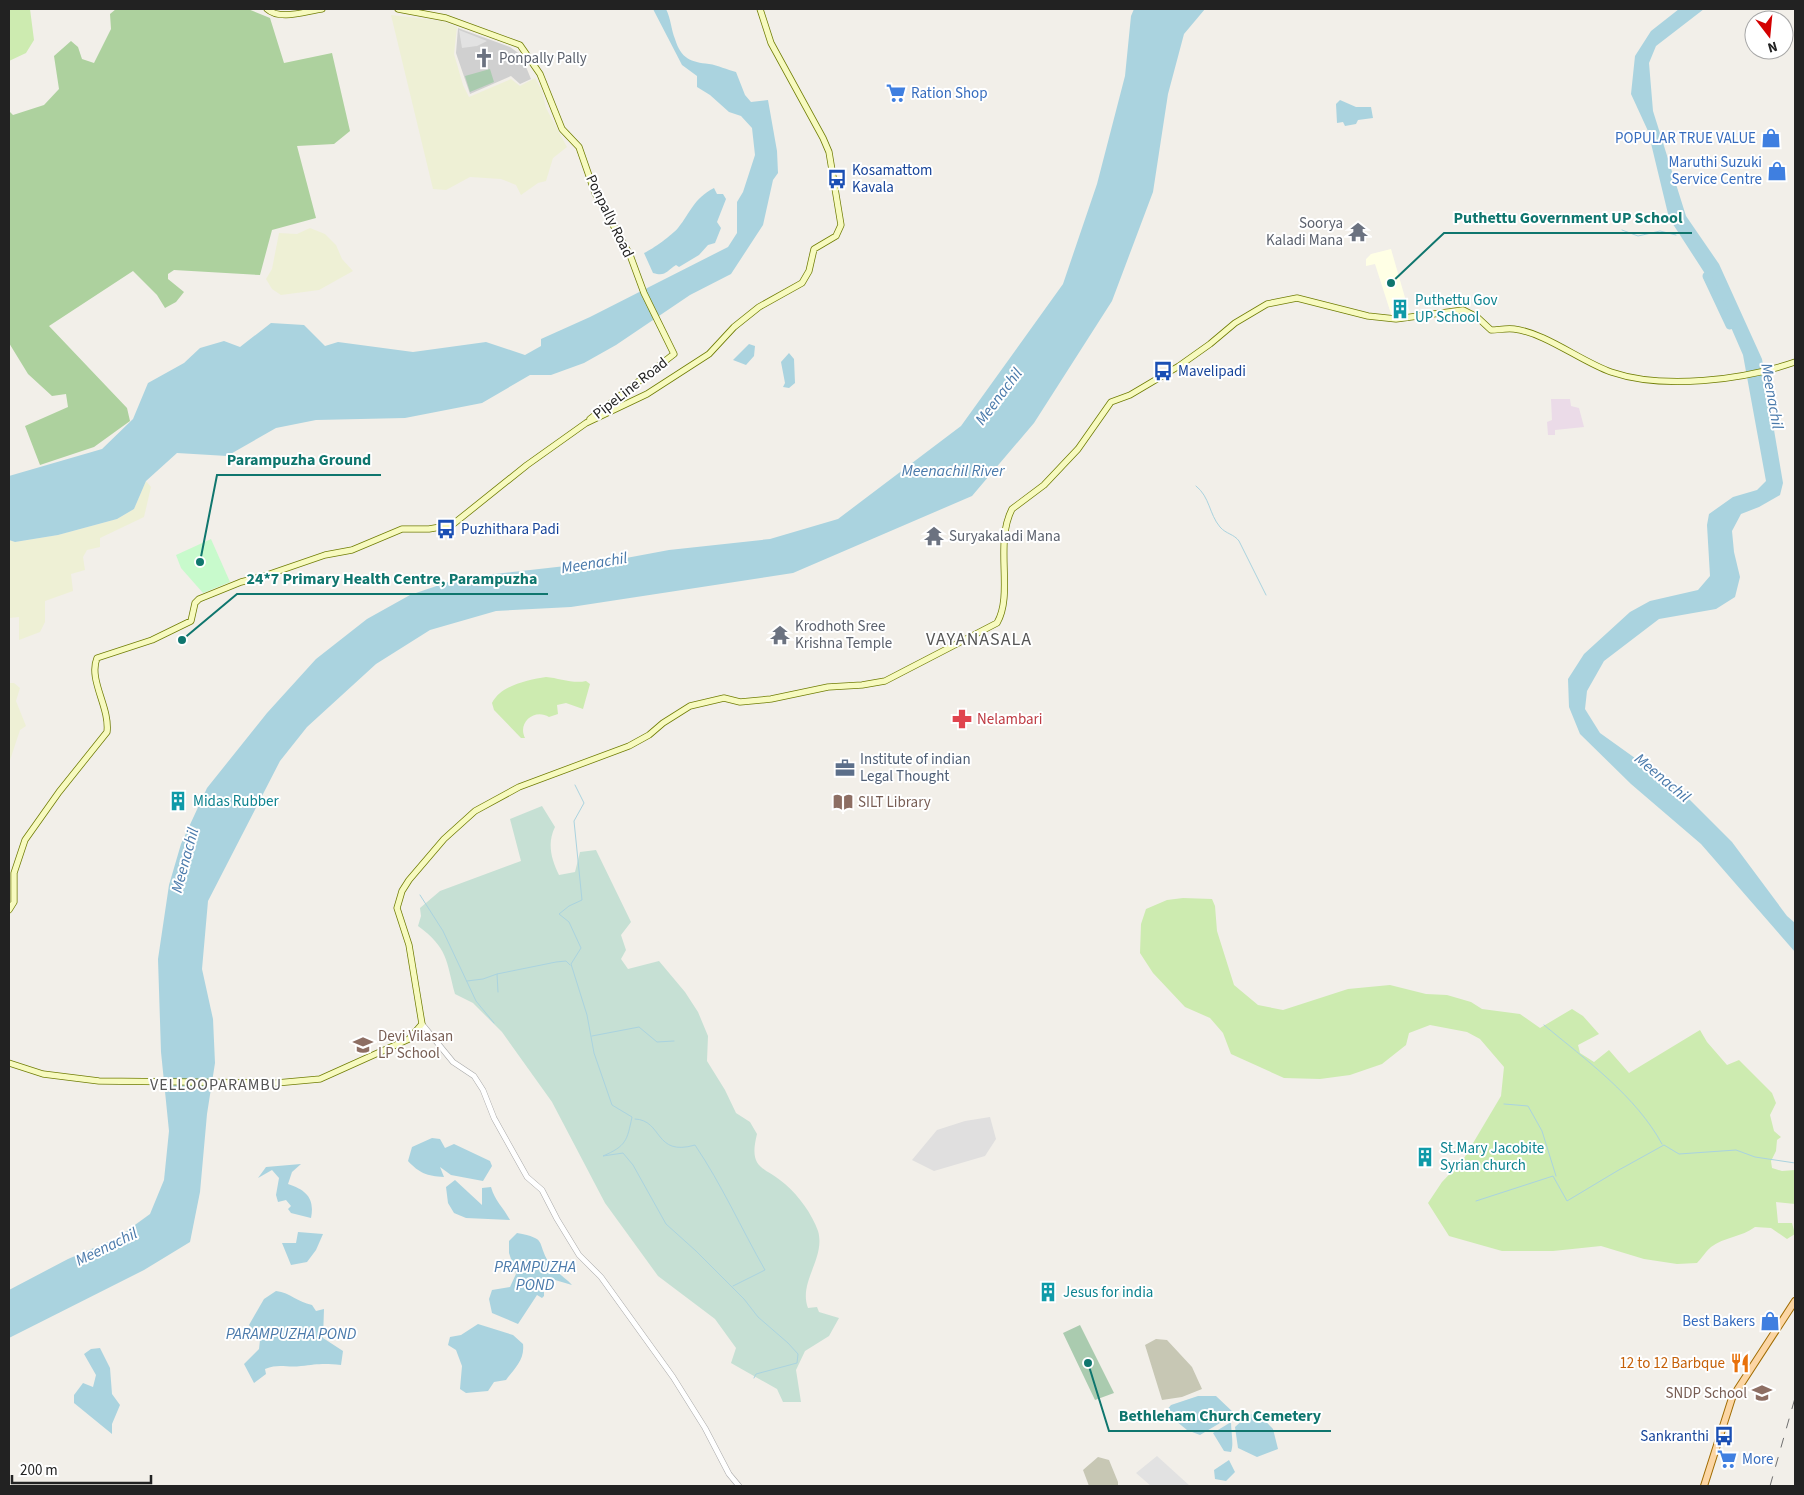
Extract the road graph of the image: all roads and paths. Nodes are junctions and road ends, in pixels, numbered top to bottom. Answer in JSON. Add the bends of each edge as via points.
{"nodes":[{"id":1,"x":267,"y":9,"type":"edge"},
{"id":2,"x":322,"y":9,"type":"edge"},
{"id":3,"x":398,"y":9,"type":"edge"},
{"id":4,"x":760,"y":9,"type":"edge"},
{"id":5,"x":674,"y":354,"type":"joint"},
{"id":6,"x":1795,"y":362,"type":"edge"},
{"id":7,"x":586,"y":422,"type":"junction"},
{"id":8,"x":9,"y":910,"type":"edge"},
{"id":9,"x":422,"y":1024,"type":"junction"},
{"id":10,"x":9,"y":1063,"type":"edge"},
{"id":11,"x":1795,"y":1301,"type":"edge"},
{"id":12,"x":739,"y":1486,"type":"edge"},
{"id":13,"x":1704,"y":1486,"type":"edge"}],
"edges":[{"from":1,"to":2,"type":"main road","via":[[281,16]]},
{"from":3,"to":5,"type":"main road","name":"Ponpally Road","via":[[446,18],[520,45],[540,74],[562,129],[579,147],[594,192],[630,255],[644,293]]},
{"from":4,"to":7,"type":"main road","via":[[770,43],[829,152],[841,225],[836,236],[814,249],[809,271],[802,283],[759,307],[734,327],[709,354],[647,394]]},
{"from":5,"to":7,"type":"main road","name":"PipeLine Road"},
{"from":6,"to":9,"type":"main road","via":[[1735,376],[1651,382],[1611,372],[1514,329],[1491,330],[1463,310],[1396,319],[1368,316],[1297,298],[1259,307],[1179,366],[1130,395],[1111,402],[1078,449],[1044,485],[1012,509],[1002,555],[1004,603],[997,622],[885,681],[828,687],[771,699],[740,702],[724,698],[690,706],[628,746],[519,787],[475,811],[444,839],[409,880],[397,908],[410,945]]},
{"from":7,"to":8,"type":"main road","via":[[452,525],[429,529],[402,528],[352,550],[241,582],[194,603],[192,621],[152,640],[97,658],[94,674],[108,720],[106,732],[25,840],[14,873],[14,902]]},
{"from":9,"to":10,"type":"main road","via":[[409,1039],[320,1079],[276,1083],[71,1078],[43,1074]]},
{"from":9,"to":12,"type":"street","via":[[453,1062],[474,1076],[527,1177],[542,1190],[579,1255],[601,1276],[673,1377]]},
{"from":11,"to":13,"type":"main road","via":[[1732,1398]]}]}
